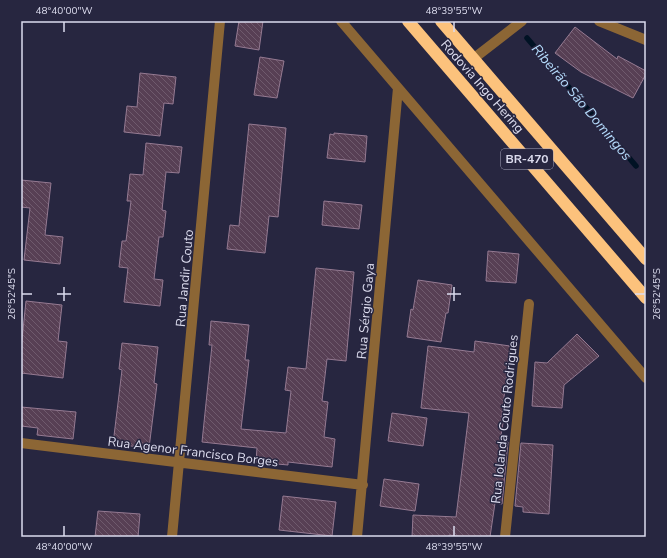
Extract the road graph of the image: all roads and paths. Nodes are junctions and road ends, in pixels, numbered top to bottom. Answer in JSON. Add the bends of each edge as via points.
{"nodes":[{"id":1,"x":220,"y":21,"type":"edge"},
{"id":2,"x":341,"y":21,"type":"edge"},
{"id":3,"x":408,"y":21,"type":"edge"},
{"id":4,"x":441,"y":21,"type":"edge"},
{"id":5,"x":522,"y":21,"type":"edge"},
{"id":6,"x":599,"y":21,"type":"edge"},
{"id":7,"x":646,"y":40,"type":"edge"},
{"id":8,"x":473,"y":59,"type":"junction"},
{"id":9,"x":398,"y":88,"type":"junction"},
{"id":10,"x":646,"y":259,"type":"edge"},
{"id":11,"x":646,"y":298,"type":"edge"},
{"id":12,"x":529,"y":304,"type":"dead end"},
{"id":13,"x":646,"y":378,"type":"edge"},
{"id":14,"x":21,"y":443,"type":"edge"},
{"id":15,"x":179,"y":463,"type":"junction"},
{"id":16,"x":363,"y":485,"type":"junction"},
{"id":17,"x":172,"y":537,"type":"edge"},
{"id":18,"x":357,"y":537,"type":"edge"},
{"id":19,"x":505,"y":537,"type":"edge"}],
"edges":[{"from":1,"to":15,"type":"street","name":"Rua Jandir Couto"},
{"from":2,"to":9,"type":"street"},
{"from":3,"to":11,"type":"highway","name":"Rodovia Ingo Hering","number":"BR-470"},
{"from":4,"to":8,"type":"highway","name":"Rodovia Ingo Hering","number":"BR-470"},
{"from":5,"to":8,"type":"street"},
{"from":6,"to":7,"type":"street"},
{"from":8,"to":10,"type":"highway","name":"Rodovia Ingo Hering","number":"BR-470"},
{"from":9,"to":13,"type":"street"},
{"from":9,"to":16,"type":"street","name":"Rua Sérgio Gaya"},
{"from":12,"to":19,"type":"street","name":"Rua Iolanda Couto Rodrigues"},
{"from":14,"to":15,"type":"street","name":"Rua Agenor Francisco Borges"},
{"from":15,"to":16,"type":"street","name":"Rua Agenor Francisco Borges"},
{"from":15,"to":17,"type":"street","name":"Rua Jandir Couto"},
{"from":16,"to":18,"type":"street","name":"Rua Sérgio Gaya"}]}
